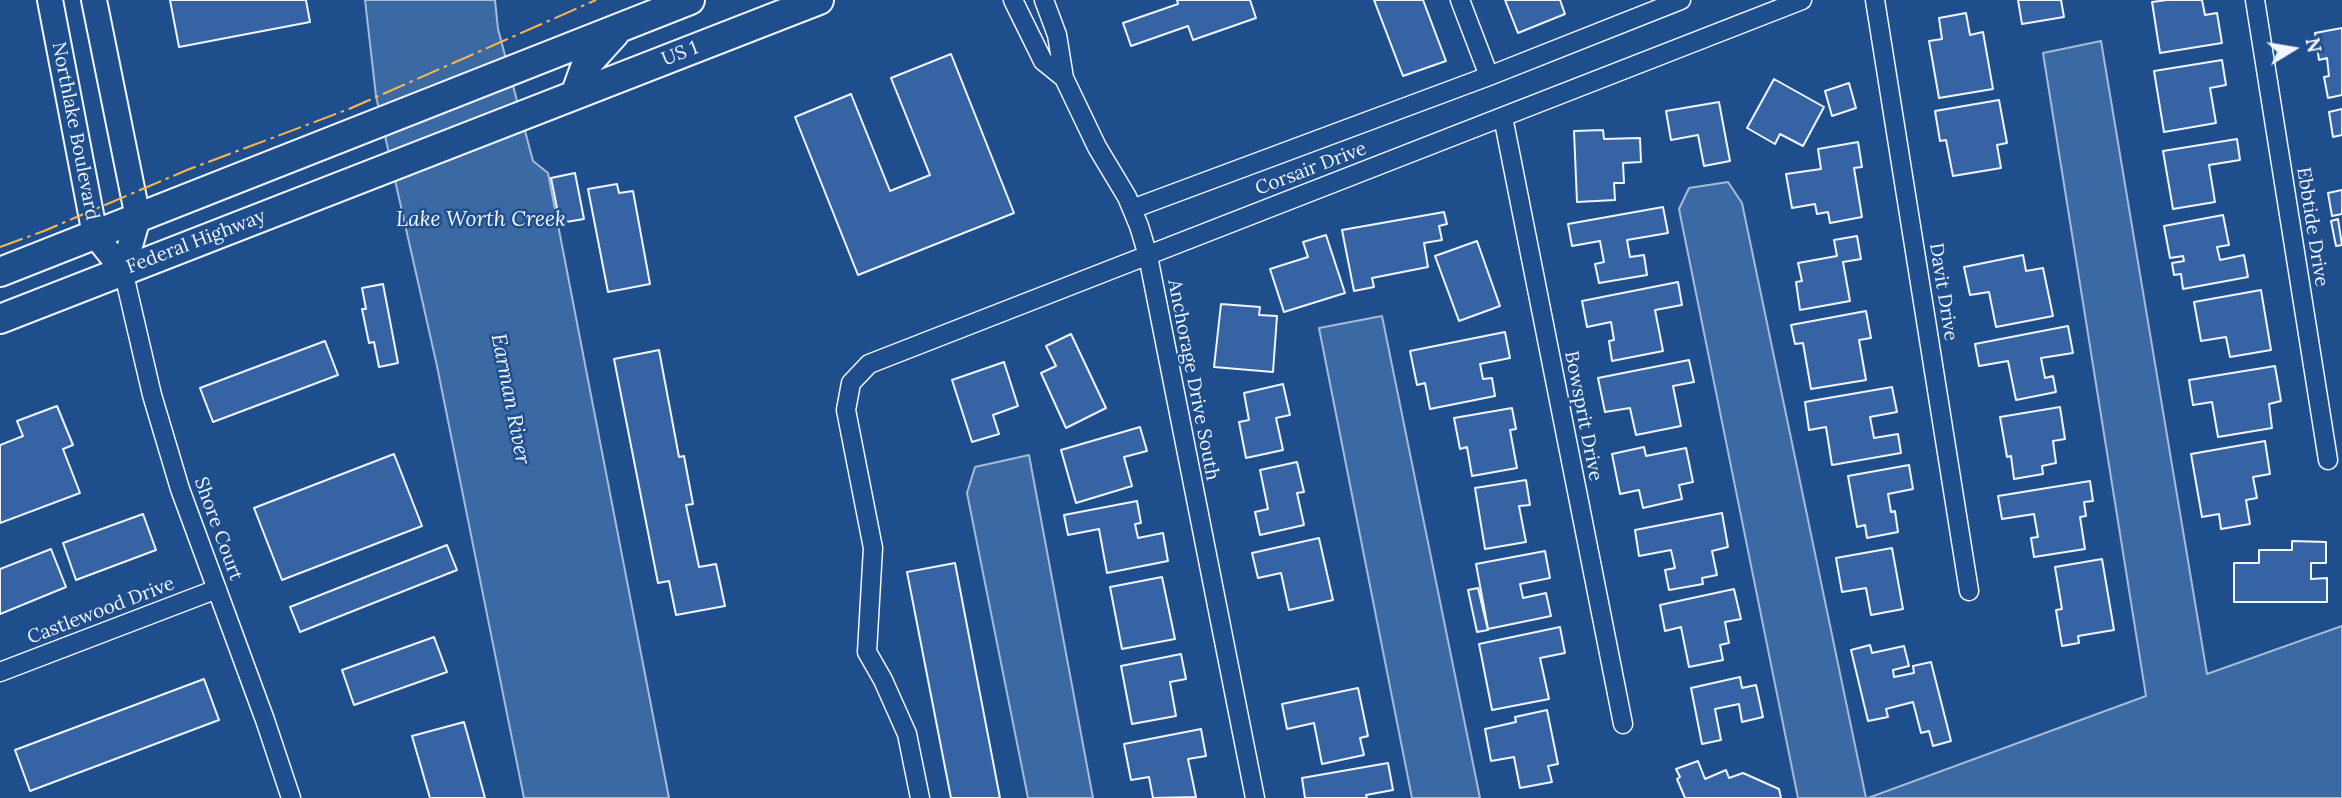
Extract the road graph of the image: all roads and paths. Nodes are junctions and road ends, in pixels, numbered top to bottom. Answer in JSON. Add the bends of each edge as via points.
{"nodes":[{"id":1,"x":50,"y":0,"type":"edge"},
{"id":2,"x":93,"y":0,"type":"edge"},
{"id":3,"x":690,"y":0,"type":"edge"},
{"id":4,"x":819,"y":0,"type":"edge"},
{"id":5,"x":1013,"y":0,"type":"edge"},
{"id":6,"x":1044,"y":0,"type":"edge"},
{"id":7,"x":1460,"y":0,"type":"edge"},
{"id":8,"x":1681,"y":0,"type":"edge"},
{"id":9,"x":1802,"y":0,"type":"edge"},
{"id":10,"x":1875,"y":0,"type":"edge"},
{"id":11,"x":2255,"y":0,"type":"edge"},
{"id":12,"x":619,"y":29,"type":"junction"},
{"id":13,"x":1489,"y":76,"type":"junction"},
{"id":14,"x":1064,"y":78,"type":"junction"},
{"id":15,"x":575,"y":94,"type":"junction"},
{"id":16,"x":1503,"y":117,"type":"junction"},
{"id":17,"x":392,"y":166,"type":"joint"},
{"id":18,"x":1132,"y":209,"type":"junction"},
{"id":19,"x":138,"y":218,"type":"junction"},
{"id":20,"x":96,"y":235,"type":"junction"},
{"id":21,"x":1147,"y":256,"type":"junction"},
{"id":22,"x":123,"y":270,"type":"junction"},
{"id":23,"x":0,"y":272,"type":"edge"},
{"id":24,"x":0,"y":319,"type":"edge"},
{"id":25,"x":2328,"y":460,"type":"dead end"},
{"id":26,"x":217,"y":589,"type":"junction"},
{"id":27,"x":1969,"y":591,"type":"dead end"},
{"id":28,"x":0,"y":672,"type":"edge"},
{"id":29,"x":1623,"y":724,"type":"dead end"},
{"id":30,"x":291,"y":798,"type":"edge"},
{"id":31,"x":920,"y":798,"type":"edge"},
{"id":32,"x":1255,"y":798,"type":"edge"}],
"edges":[{"from":1,"to":20,"type":"main road","name":"Northlake Boulevard"},
{"from":2,"to":19,"type":"main road"},
{"from":3,"to":12,"type":"main road"},
{"from":4,"to":15,"type":"main road","name":"US 1","number":"US 1"},
{"from":5,"to":14,"type":"street","name":"Anchorage Drive South","via":[[1043,61]]},
{"from":6,"to":14,"type":"street","via":[[1057,35]]},
{"from":7,"to":13,"type":"street"},
{"from":8,"to":13,"type":"street"},
{"from":9,"to":16,"type":"street","name":"Corsair Drive"},
{"from":10,"to":27,"type":"street","name":"Davit Drive"},
{"from":11,"to":25,"type":"street","name":"Ebbtide Drive"},
{"from":12,"to":15,"type":"main road","via":[[586,65]]},
{"from":12,"to":19,"type":"main road"},
{"from":13,"to":18,"type":"street"},
{"from":14,"to":18,"type":"street","name":"Anchorage Drive South"},
{"from":15,"to":17,"type":"main road","name":"US 1","number":"US 1"},
{"from":16,"to":21,"type":"street","name":"Corsair Drive"},
{"from":16,"to":29,"type":"street","name":"Bowsprit Drive"},
{"from":17,"to":22,"type":"main road","name":"Federal Highway","number":"US 1"},
{"from":18,"to":21,"type":"street","name":"Anchorage Drive South"},
{"from":19,"to":20,"type":"main road"},
{"from":19,"to":22,"type":"main road"},
{"from":20,"to":22,"type":"main road","name":"Northlake Boulevard"},
{"from":20,"to":23,"type":"main road"},
{"from":21,"to":31,"type":"street","name":"Corsair Drive","via":[[869,365],[850,383],[846,410],[873,548],[867,652],[907,734]]},
{"from":21,"to":32,"type":"street","name":"Anchorage Drive South"},
{"from":22,"to":24,"type":"main road","name":"Federal Highway","number":"US 1"},
{"from":22,"to":26,"type":"street","name":"Shore Court","via":[[152,395]]},
{"from":26,"to":28,"type":"street","name":"Castlewood Drive"},
{"from":26,"to":30,"type":"street","name":"Shore Court"}]}
